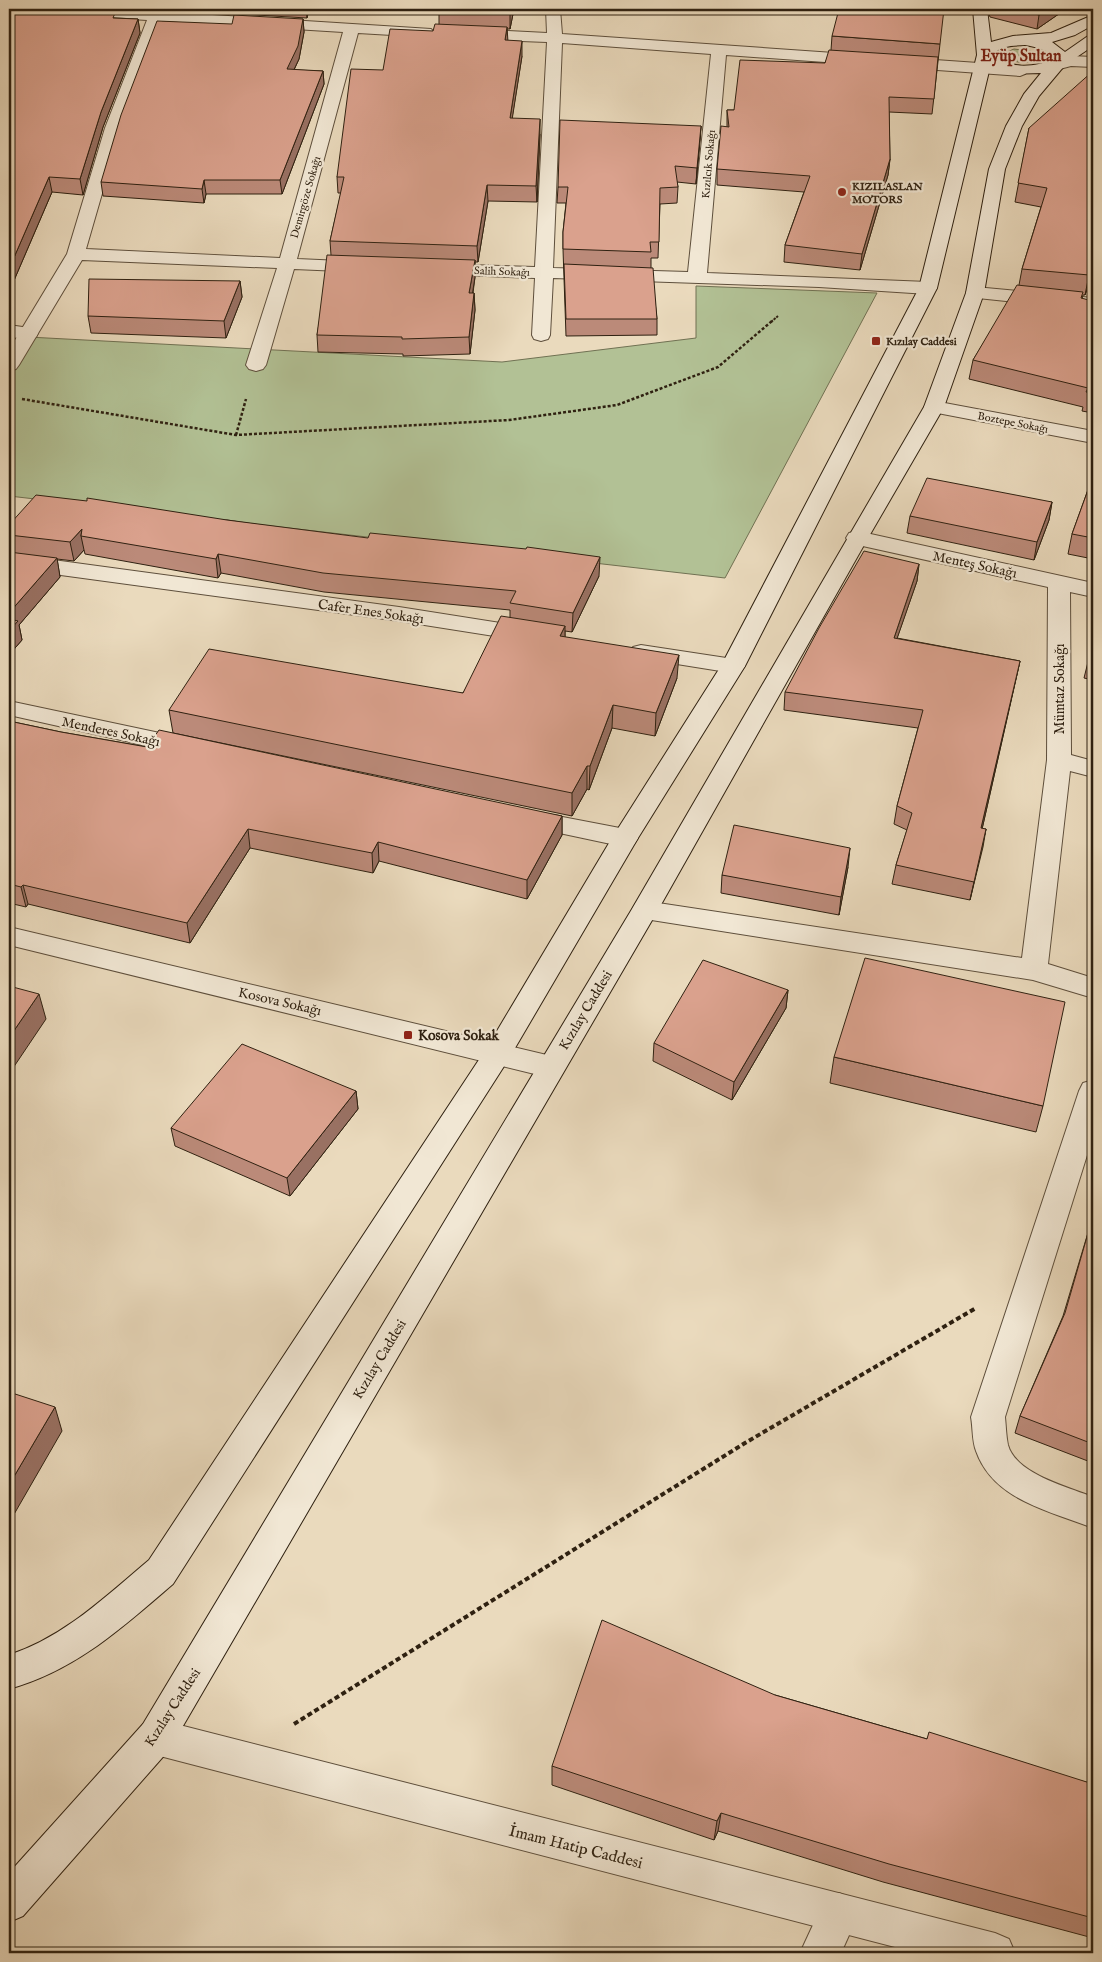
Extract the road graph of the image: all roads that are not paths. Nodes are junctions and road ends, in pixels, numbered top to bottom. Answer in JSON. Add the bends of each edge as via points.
{"nodes":[{"id":1,"x":33,"y":9,"type":"edge"},
{"id":2,"x":553,"y":9,"type":"edge"},
{"id":3,"x":980,"y":9,"type":"edge"},
{"id":4,"x":158,"y":12,"type":"edge"},
{"id":5,"x":1093,"y":19,"type":"edge"},
{"id":6,"x":983,"y":25,"type":"junction"},
{"id":7,"x":352,"y":28,"type":"junction"},
{"id":8,"x":439,"y":32,"type":"edge"},
{"id":9,"x":459,"y":33,"type":"edge"},
{"id":10,"x":555,"y":38,"type":"junction"},
{"id":11,"x":1093,"y":39,"type":"edge"},
{"id":12,"x":1022,"y":41,"type":"junction"},
{"id":13,"x":719,"y":51,"type":"junction"},
{"id":14,"x":984,"y":60,"type":"junction"},
{"id":15,"x":1093,"y":62,"type":"edge"},
{"id":16,"x":1056,"y":65,"type":"junction"},
{"id":17,"x":76,"y":254,"type":"junction"},
{"id":18,"x":287,"y":264,"type":"junction"},
{"id":19,"x":385,"y":267,"type":"edge"},
{"id":20,"x":415,"y":268,"type":"edge"},
{"id":21,"x":543,"y":273,"type":"junction"},
{"id":22,"x":697,"y":278,"type":"junction"},
{"id":23,"x":928,"y":288,"type":"junction"},
{"id":24,"x":975,"y":294,"type":"junction"},
{"id":25,"x":1093,"y":304,"type":"edge"},
{"id":26,"x":9,"y":331,"type":"edge"},
{"id":27,"x":29,"y":333,"type":"junction"},
{"id":28,"x":541,"y":335,"type":"dead end"},
{"id":29,"x":9,"y":365,"type":"edge"},
{"id":30,"x":256,"y":365,"type":"dead end"},
{"id":31,"x":934,"y":407,"type":"junction"},
{"id":32,"x":1093,"y":437,"type":"edge"},
{"id":33,"x":857,"y":538,"type":"junction"},
{"id":34,"x":9,"y":561,"type":"edge"},
{"id":35,"x":1059,"y":582,"type":"junction"},
{"id":36,"x":1093,"y":590,"type":"edge"},
{"id":37,"x":556,"y":639,"type":"edge"},
{"id":38,"x":625,"y":650,"type":"edge"},
{"id":39,"x":733,"y":666,"type":"junction"},
{"id":40,"x":9,"y":708,"type":"edge"},
{"id":41,"x":207,"y":751,"type":"edge"},
{"id":42,"x":1060,"y":760,"type":"junction"},
{"id":43,"x":1093,"y":769,"type":"edge"},
{"id":44,"x":509,"y":814,"type":"edge"},
{"id":45,"x":625,"y":838,"type":"junction"},
{"id":46,"x":645,"y":910,"type":"junction"},
{"id":47,"x":9,"y":936,"type":"edge"},
{"id":48,"x":1034,"y":970,"type":"junction"},
{"id":49,"x":1093,"y":988,"type":"edge"},
{"id":50,"x":498,"y":1053,"type":"junction"},
{"id":51,"x":551,"y":1067,"type":"junction"},
{"id":52,"x":1093,"y":1090,"type":"edge"},
{"id":53,"x":1093,"y":1512,"type":"edge"},
{"id":54,"x":9,"y":1672,"type":"edge"},
{"id":55,"x":156,"y":1737,"type":"junction"},
{"id":56,"x":9,"y":1902,"type":"edge"},
{"id":57,"x":839,"y":1913,"type":"junction"},
{"id":58,"x":820,"y":1953,"type":"edge"},
{"id":59,"x":995,"y":1953,"type":"edge"}],
"edges":[{"from":1,"to":4,"type":"street"},
{"from":2,"to":10,"type":"street"},
{"from":3,"to":6,"type":"street"},
{"from":4,"to":7,"type":"street"},
{"from":4,"to":17,"type":"street","via":[[113,128]]},
{"from":5,"to":12,"type":"street","via":[[1069,34]]},
{"from":6,"to":12,"type":"street"},
{"from":6,"to":14,"type":"street"},
{"from":7,"to":8,"type":"street"},
{"from":7,"to":18,"type":"street","name":"Demirgöze Sokağı"},
{"from":9,"to":10,"type":"street"},
{"from":10,"to":13,"type":"street"},
{"from":10,"to":21,"type":"street"},
{"from":11,"to":16,"type":"street"},
{"from":12,"to":14,"type":"street","via":[[999,43]]},
{"from":12,"to":16,"type":"street","via":[[1053,49],[1061,57]]},
{"from":13,"to":14,"type":"street","via":[[941,66]]},
{"from":13,"to":22,"type":"street","name":"Kızılcık Sokağı"},
{"from":14,"to":16,"type":"street","via":[[1020,70],[1041,70]]},
{"from":14,"to":23,"type":"street"},
{"from":15,"to":16,"type":"street","via":[[1071,61]]},
{"from":16,"to":24,"type":"street","name":"Kızılay Caddesi","via":[[1032,94],[1014,126],[997,169]]},
{"from":17,"to":18,"type":"street"},
{"from":17,"to":27,"type":"street"},
{"from":18,"to":19,"type":"street"},
{"from":18,"to":30,"type":"street","name":"Demirgöze Sokağı"},
{"from":20,"to":21,"type":"street","name":"Salih Sokağı"},
{"from":21,"to":22,"type":"street","name":"Salih Sokağı"},
{"from":21,"to":28,"type":"street"},
{"from":22,"to":23,"type":"street","name":"Salih Sokağı"},
{"from":23,"to":39,"type":"street"},
{"from":24,"to":25,"type":"street"},
{"from":24,"to":31,"type":"street","name":"Kızılay Caddesi"},
{"from":26,"to":27,"type":"street"},
{"from":27,"to":29,"type":"street"},
{"from":31,"to":32,"type":"street","name":"Boztepe Sokağı"},
{"from":31,"to":33,"type":"street","name":"Kızılay Caddesi"},
{"from":33,"to":35,"type":"street","name":"Menteş Sokağı"},
{"from":33,"to":46,"type":"street","name":"Kızılay Caddesi"},
{"from":34,"to":37,"type":"street","name":"Cafer Enes Sokağı","via":[[399,614]]},
{"from":35,"to":36,"type":"street","name":"Menteş Sokağı"},
{"from":35,"to":42,"type":"street","name":"Mümtaz Sokağı"},
{"from":38,"to":39,"type":"street"},
{"from":39,"to":45,"type":"street"},
{"from":40,"to":41,"type":"street","name":"Menderes Sokağı"},
{"from":42,"to":43,"type":"street"},
{"from":42,"to":48,"type":"street","name":"Mümtaz Sokağı"},
{"from":44,"to":45,"type":"street"},
{"from":45,"to":50,"type":"street"},
{"from":46,"to":48,"type":"street"},
{"from":46,"to":51,"type":"street","name":"Kızılay Caddesi"},
{"from":47,"to":50,"type":"street","name":"Kosova Sokağı"},
{"from":48,"to":49,"type":"street"},
{"from":50,"to":51,"type":"street","name":"Kosova Sokağı"},
{"from":50,"to":54,"type":"street","via":[[161,1572],[83,1637],[28,1667]]},
{"from":51,"to":55,"type":"street","name":"Kızılay Caddesi"},
{"from":52,"to":53,"type":"street","via":[[988,1417],[992,1450],[1007,1473],[1032,1490]]},
{"from":55,"to":56,"type":"street","name":"Kızılay Caddesi"},
{"from":55,"to":57,"type":"street","name":"İmam Hatip Caddesi"},
{"from":57,"to":58,"type":"street"},
{"from":57,"to":59,"type":"street","name":"İmam Hatip Caddesi"}]}
